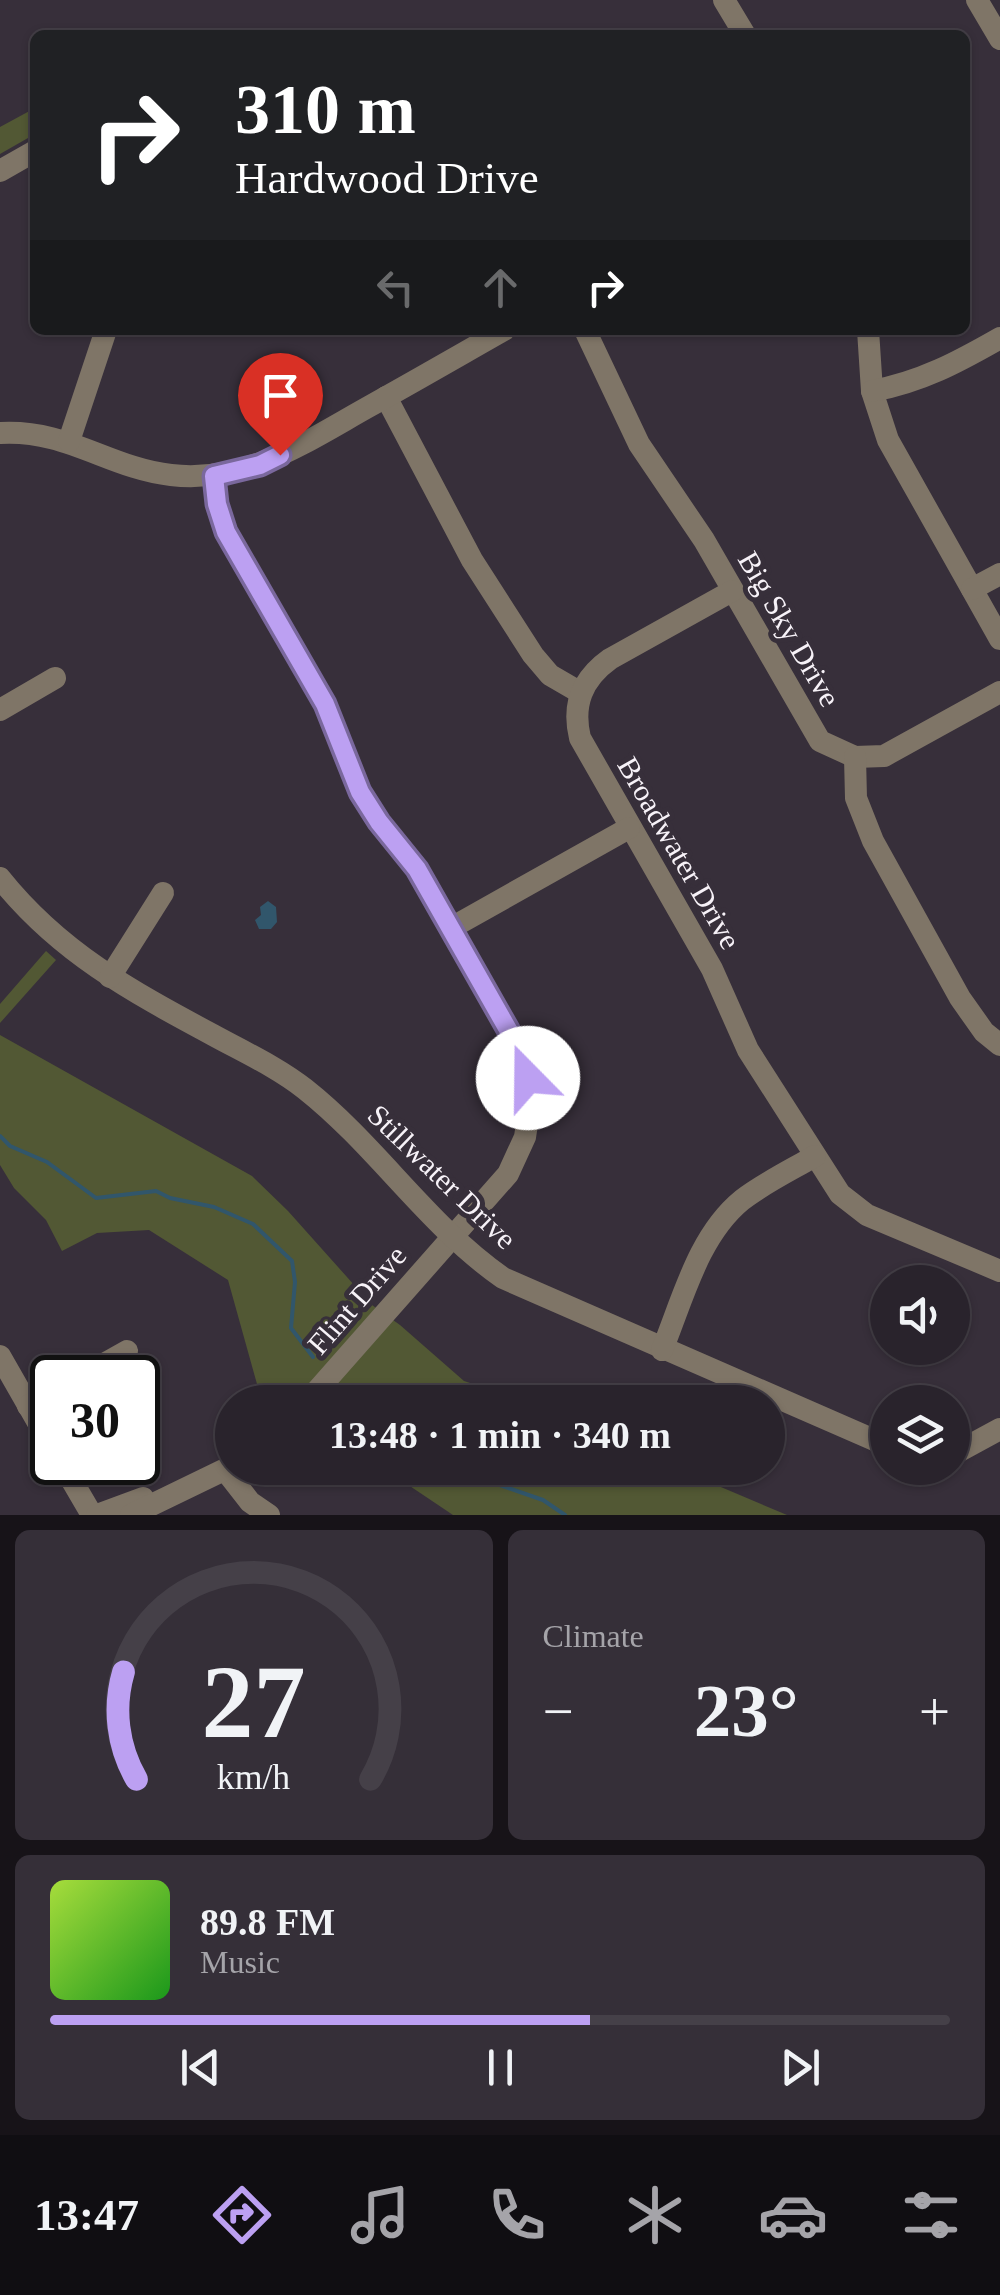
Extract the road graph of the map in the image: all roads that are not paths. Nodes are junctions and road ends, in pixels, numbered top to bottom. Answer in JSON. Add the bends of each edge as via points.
{"nodes":[{"id":1,"x":724,"y":0,"type":"edge"},
{"id":2,"x":977,"y":0,"type":"edge"},
{"id":3,"x":741,"y":30,"type":"edge"},
{"id":4,"x":1000,"y":39,"type":"edge"},
{"id":5,"x":30,"y":154,"type":"edge"},
{"id":6,"x":0,"y":171,"type":"edge"},
{"id":7,"x":104,"y":335,"type":"edge"},
{"id":8,"x":495,"y":335,"type":"edge"},
{"id":9,"x":586,"y":335,"type":"edge"},
{"id":10,"x":868,"y":335,"type":"edge"},
{"id":11,"x":1000,"y":338,"type":"edge"},
{"id":12,"x":872,"y":390,"type":"junction"},
{"id":13,"x":386,"y":397,"type":"junction"},
{"id":14,"x":0,"y":433,"type":"edge"},
{"id":15,"x":69,"y":441,"type":"junction"},
{"id":16,"x":214,"y":476,"type":"junction"},
{"id":17,"x":1000,"y":574,"type":"edge"},
{"id":18,"x":972,"y":590,"type":"junction"},
{"id":19,"x":732,"y":591,"type":"junction"},
{"id":20,"x":1000,"y":639,"type":"edge"},
{"id":21,"x":55,"y":678,"type":"dead end"},
{"id":22,"x":1000,"y":692,"type":"edge"},
{"id":23,"x":581,"y":693,"type":"junction"},
{"id":24,"x":0,"y":710,"type":"edge"},
{"id":25,"x":856,"y":758,"type":"junction"},
{"id":26,"x":629,"y":828,"type":"junction"},
{"id":27,"x":0,"y":878,"type":"edge"},
{"id":28,"x":164,"y":893,"type":"dead end"},
{"id":29,"x":451,"y":928,"type":"junction"},
{"id":30,"x":110,"y":977,"type":"junction"},
{"id":31,"x":1000,"y":1045,"type":"edge"},
{"id":32,"x":816,"y":1156,"type":"junction"},
{"id":33,"x":452,"y":1238,"type":"junction"},
{"id":34,"x":1000,"y":1272,"type":"edge"},
{"id":35,"x":662,"y":1350,"type":"junction"},
{"id":36,"x":127,"y":1351,"type":"dead end"},
{"id":37,"x":120,"y":1355,"type":"edge"},
{"id":38,"x":0,"y":1356,"type":"edge"},
{"id":39,"x":322,"y":1385,"type":"edge"},
{"id":40,"x":28,"y":1406,"type":"joint"},
{"id":41,"x":30,"y":1410,"type":"edge"},
{"id":42,"x":1000,"y":1430,"type":"edge"},
{"id":43,"x":870,"y":1438,"type":"edge"},
{"id":44,"x":970,"y":1446,"type":"edge"},
{"id":45,"x":215,"y":1474,"type":"edge"},
{"id":46,"x":199,"y":1481,"type":"junction"},
{"id":47,"x":75,"y":1485,"type":"edge"},
{"id":48,"x":240,"y":1485,"type":"edge"},
{"id":49,"x":94,"y":1515,"type":"edge"},
{"id":50,"x":130,"y":1515,"type":"edge"},
{"id":51,"x":269,"y":1515,"type":"edge"}],
"edges":[{"from":1,"to":3,"type":"street"},
{"from":2,"to":4,"type":"street"},
{"from":5,"to":6,"type":"street"},
{"from":7,"to":15,"type":"street"},
{"from":8,"to":13,"type":"street"},
{"from":9,"to":19,"type":"street","name":"Big Sky Drive","via":[[639,444]]},
{"from":10,"to":12,"type":"street"},
{"from":11,"to":12,"type":"street","via":[[935,374]]},
{"from":12,"to":18,"type":"street","via":[[888,440]]},
{"from":13,"to":16,"type":"street","via":[[260,465]]},
{"from":13,"to":23,"type":"street","via":[[472,560],[532,655]]},
{"from":14,"to":15,"type":"street"},
{"from":15,"to":16,"type":"street","via":[[159,474]]},
{"from":16,"to":29,"type":"street","name":"Flint Drive","via":[[226,532],[325,704],[360,792]]},
{"from":17,"to":18,"type":"street"},
{"from":18,"to":20,"type":"street"},
{"from":19,"to":23,"type":"street","via":[[610,659]]},
{"from":19,"to":25,"type":"street","name":"Big Sky Drive","via":[[814,734]]},
{"from":21,"to":24,"type":"street"},
{"from":22,"to":25,"type":"street","via":[[884,756]]},
{"from":23,"to":26,"type":"street","name":"Broadwater Drive","via":[[580,738]]},
{"from":25,"to":31,"type":"street","via":[[856,798],[873,841],[960,998]]},
{"from":26,"to":29,"type":"street"},
{"from":26,"to":32,"type":"street","name":"Broadwater Drive","via":[[712,969],[748,1050]]},
{"from":27,"to":30,"type":"street","name":"Stillwater Drive","via":[[46,930]]},
{"from":28,"to":30,"type":"street"},
{"from":29,"to":33,"type":"street","name":"Flint Drive","via":[[517,1046],[530,1104],[514,1164]]},
{"from":30,"to":33,"type":"street","name":"Stillwater Drive","via":[[301,1086]]},
{"from":32,"to":34,"type":"street","name":"Broadwater Drive","via":[[854,1207]]},
{"from":32,"to":35,"type":"street","via":[[726,1214],[702,1250]]},
{"from":33,"to":35,"type":"street","name":"Stillwater Drive","via":[[530,1292]]},
{"from":33,"to":39,"type":"street","name":"Flint Drive"},
{"from":35,"to":43,"type":"street","name":"Stillwater Drive"},
{"from":36,"to":37,"type":"street"},
{"from":38,"to":40,"type":"street"},
{"from":40,"to":41,"type":"street"},
{"from":42,"to":44,"type":"street"},
{"from":45,"to":46,"type":"street"},
{"from":46,"to":49,"type":"street"},
{"from":46,"to":50,"type":"street"},
{"from":47,"to":49,"type":"street"},
{"from":48,"to":51,"type":"street"}]}
